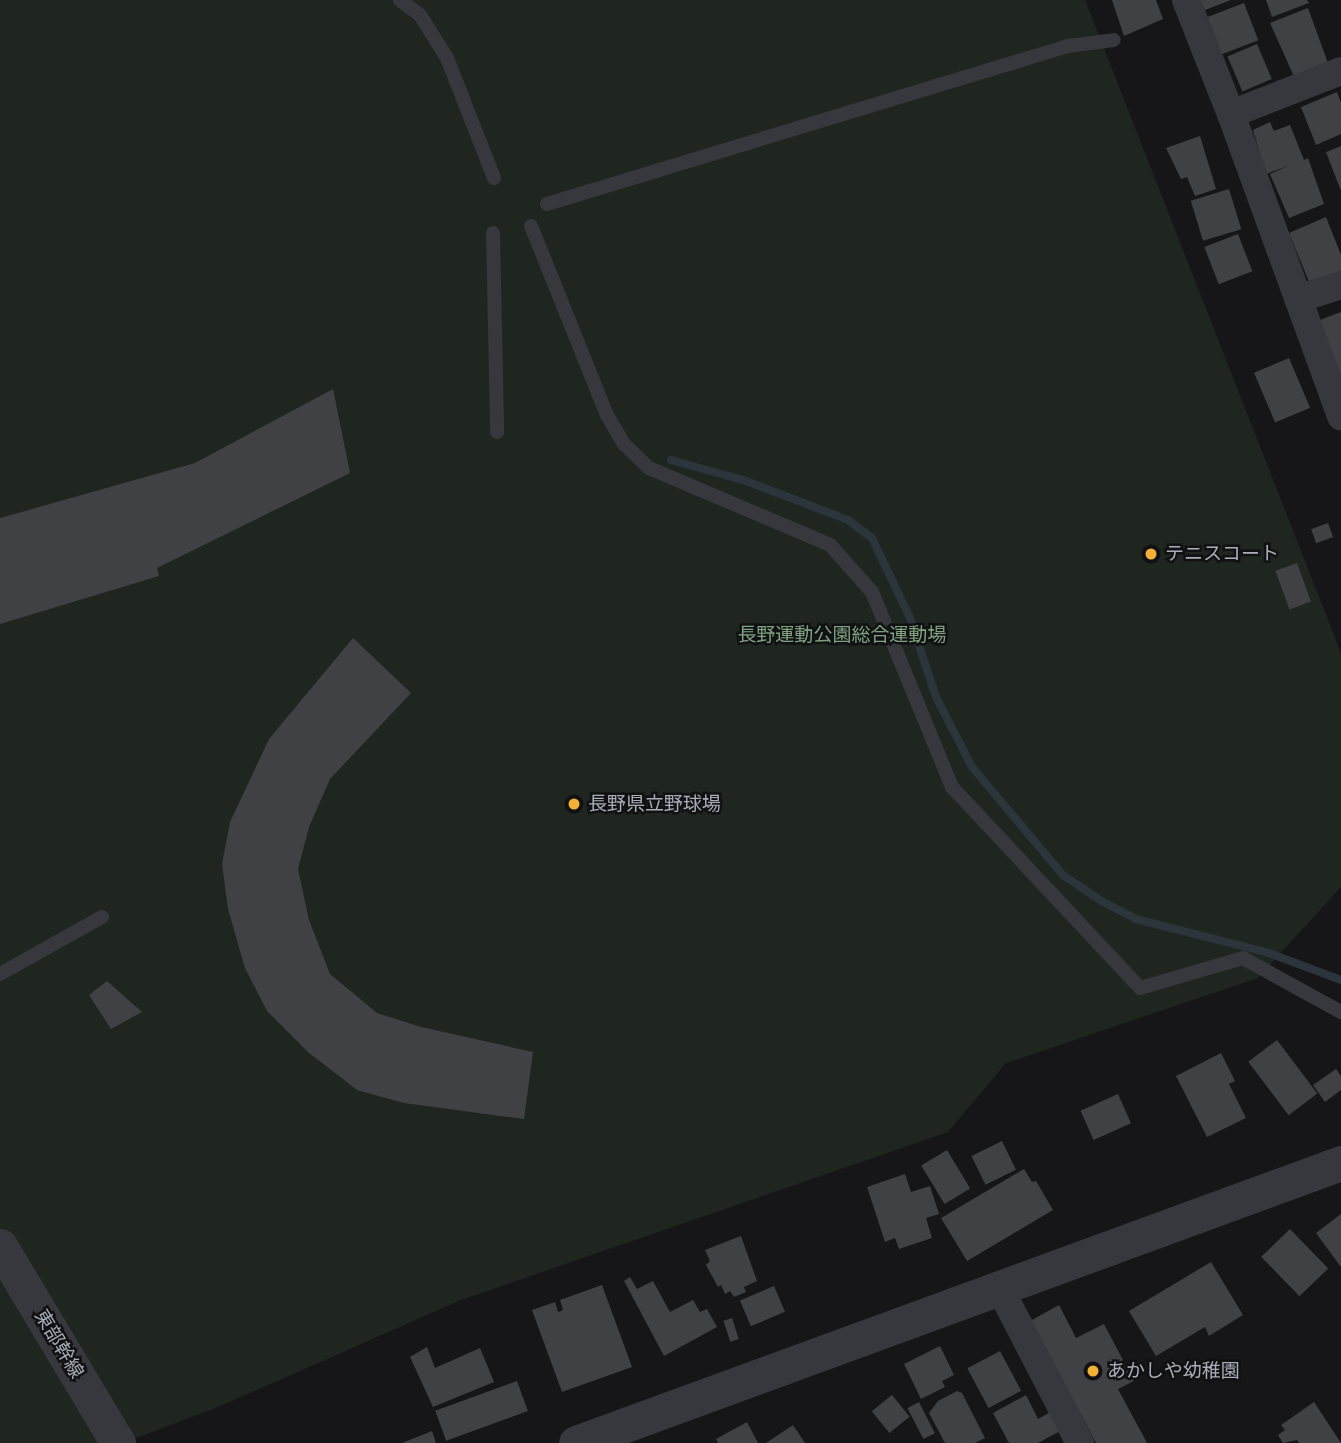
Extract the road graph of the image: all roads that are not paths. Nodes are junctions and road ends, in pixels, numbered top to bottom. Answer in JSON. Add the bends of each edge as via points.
{"nodes":[{"id":1,"x":400,"y":0,"type":"edge"},
{"id":2,"x":1186,"y":0,"type":"edge"},
{"id":3,"x":1114,"y":40,"type":"dead end"},
{"id":4,"x":1341,"y":71,"type":"edge"},
{"id":5,"x":1231,"y":114,"type":"junction"},
{"id":6,"x":494,"y":178,"type":"dead end"},
{"id":7,"x":547,"y":204,"type":"dead end"},
{"id":8,"x":531,"y":226,"type":"dead end"},
{"id":9,"x":493,"y":233,"type":"dead end"},
{"id":10,"x":1341,"y":285,"type":"edge"},
{"id":11,"x":1298,"y":299,"type":"junction"},
{"id":12,"x":1341,"y":417,"type":"edge"},
{"id":13,"x":497,"y":432,"type":"dead end"},
{"id":14,"x":102,"y":917,"type":"dead end"},
{"id":15,"x":0,"y":974,"type":"edge"},
{"id":16,"x":1341,"y":1013,"type":"edge"},
{"id":17,"x":1341,"y":1163,"type":"edge"},
{"id":18,"x":0,"y":1246,"type":"edge"},
{"id":19,"x":999,"y":1287,"type":"junction"},
{"id":20,"x":118,"y":1443,"type":"edge"},
{"id":21,"x":576,"y":1443,"type":"edge"},
{"id":22,"x":1080,"y":1443,"type":"edge"}],
"edges":[{"from":1,"to":6,"type":"lane","via":[[420,15],[447,58]]},
{"from":2,"to":5,"type":"street"},
{"from":3,"to":7,"type":"lane","via":[[1068,46]]},
{"from":4,"to":5,"type":"street"},
{"from":5,"to":11,"type":"street"},
{"from":8,"to":16,"type":"lane","via":[[607,415],[624,444],[649,467],[831,545],[872,592],[952,787],[1140,988],[1243,958]]},
{"from":9,"to":13,"type":"lane"},
{"from":10,"to":11,"type":"street"},
{"from":11,"to":12,"type":"street"},
{"from":14,"to":15,"type":"lane"},
{"from":17,"to":19,"type":"street"},
{"from":18,"to":20,"type":"street","name":"東部幹線"},
{"from":19,"to":21,"type":"street"},
{"from":19,"to":22,"type":"street"}]}
